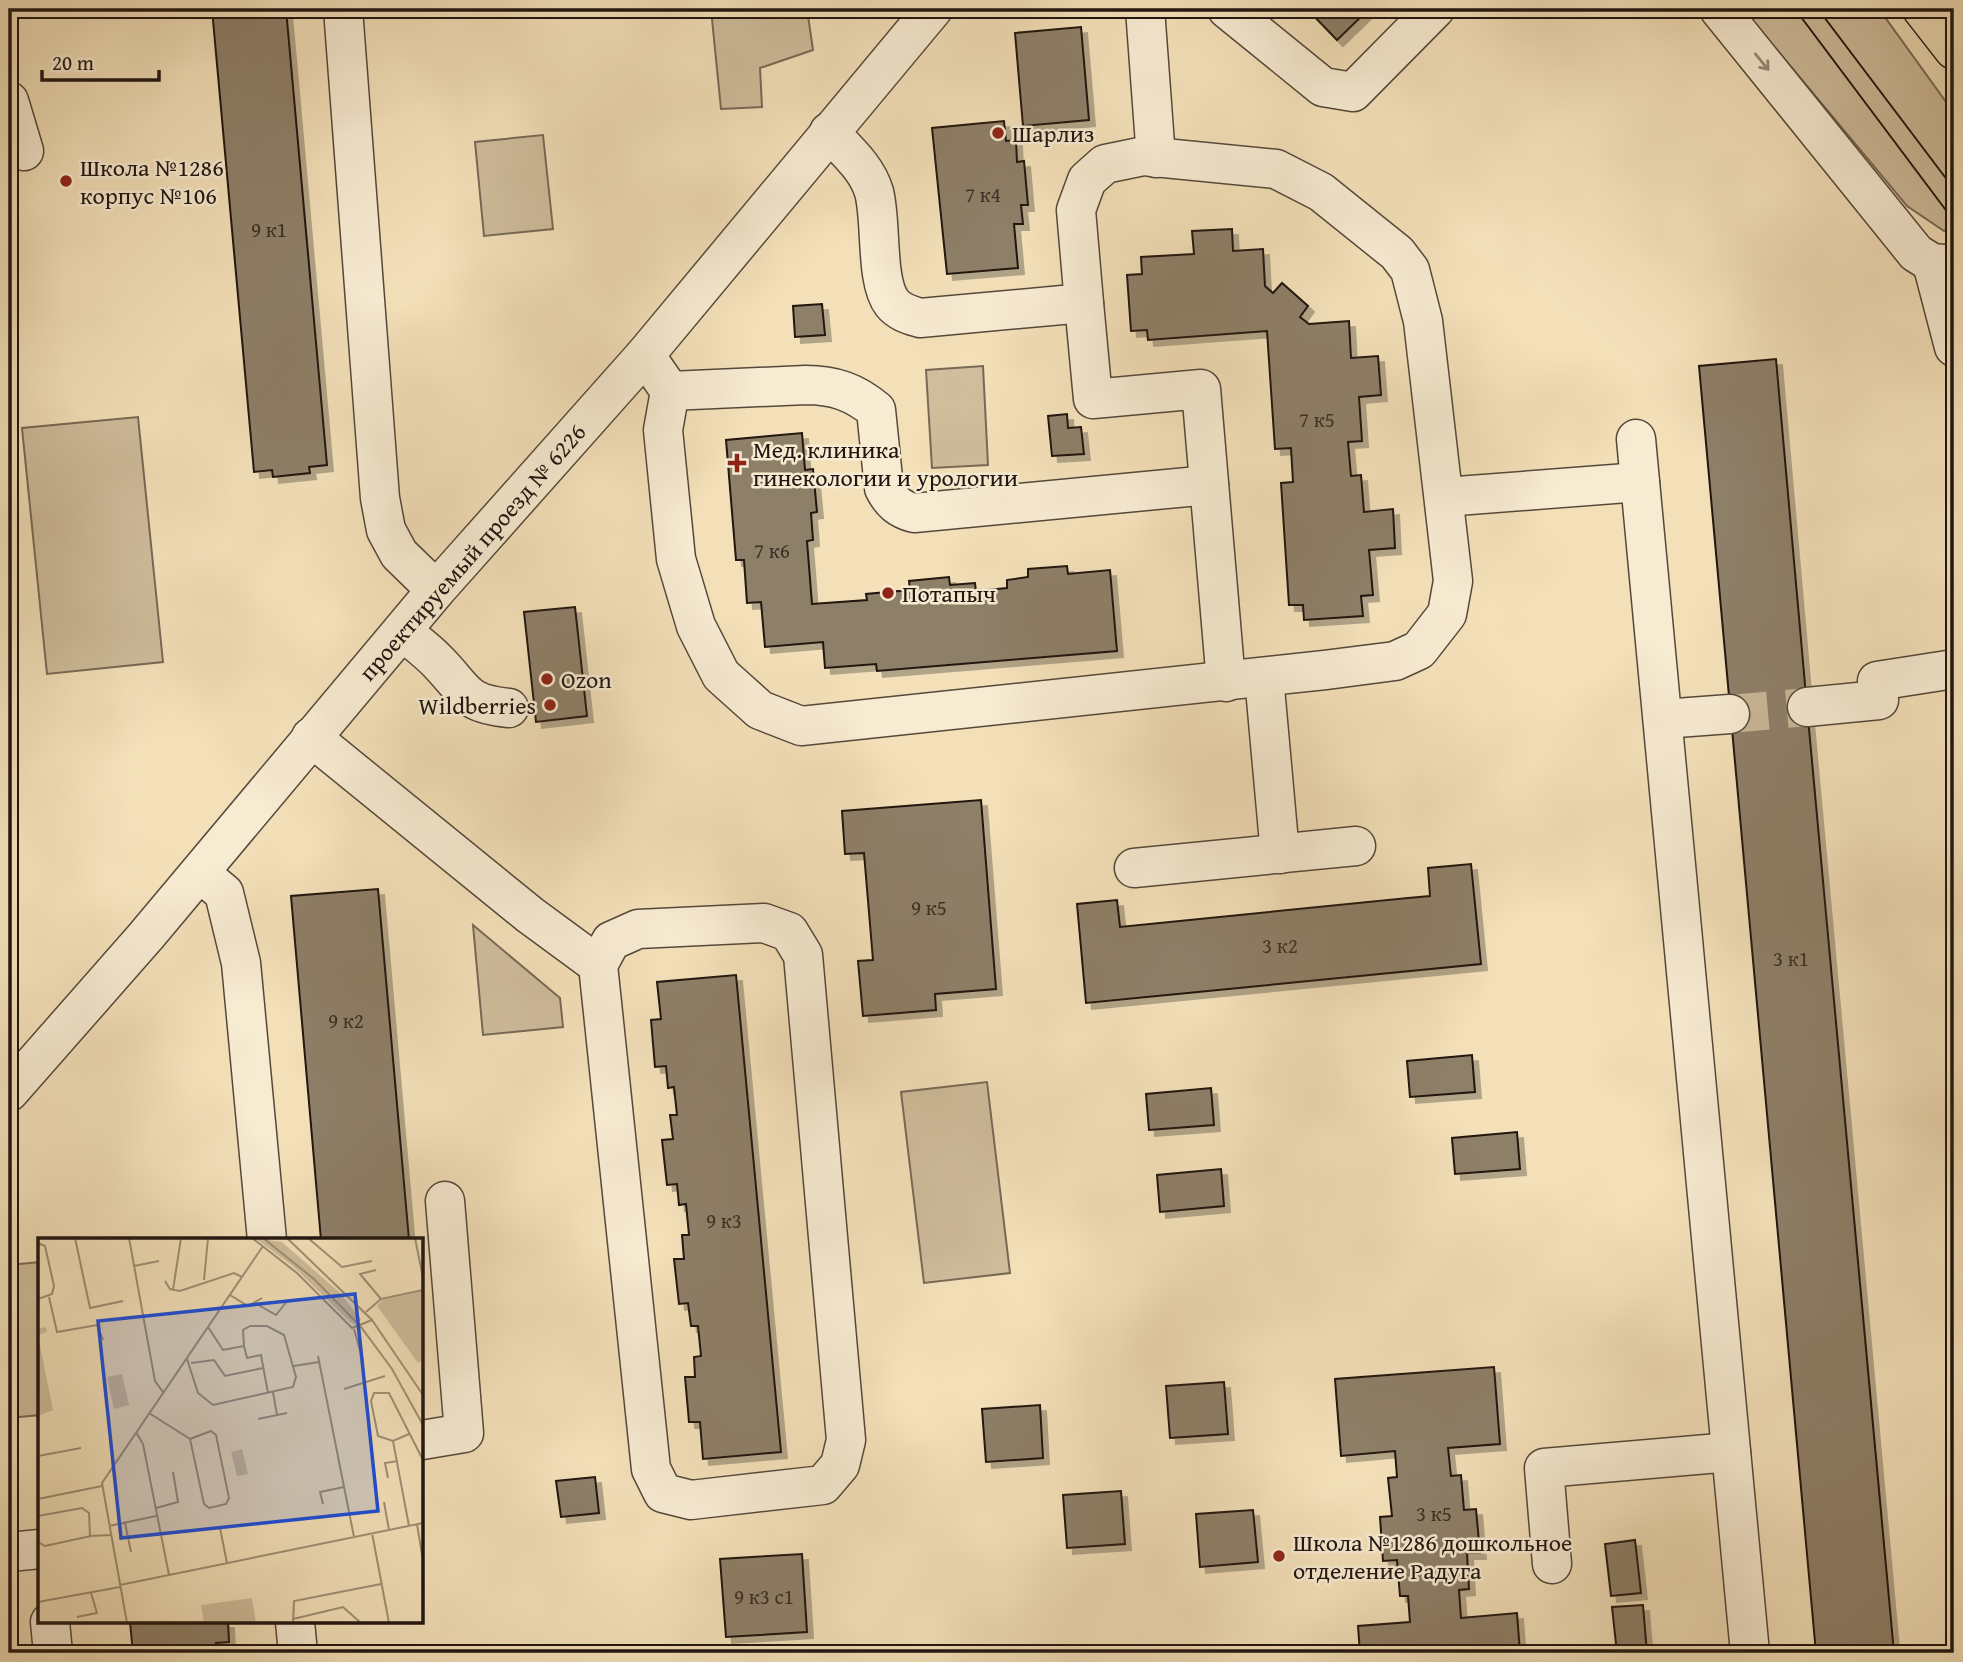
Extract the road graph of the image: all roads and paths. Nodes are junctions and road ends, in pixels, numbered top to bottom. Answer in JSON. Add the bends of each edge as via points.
{"nodes":[{"id":1,"x":342,"y":9,"type":"edge"},
{"id":2,"x":933,"y":9,"type":"edge"},
{"id":3,"x":1145,"y":9,"type":"edge"},
{"id":4,"x":1227,"y":9,"type":"edge"},
{"id":5,"x":1435,"y":9,"type":"edge"},
{"id":6,"x":1719,"y":9,"type":"edge"},
{"id":7,"x":1922,"y":9,"type":"edge"},
{"id":8,"x":1954,"y":50,"type":"edge"},
{"id":9,"x":9,"y":101,"type":"edge"},
{"id":10,"x":829,"y":132,"type":"junction"},
{"id":11,"x":24,"y":151,"type":"dead end"},
{"id":12,"x":1156,"y":158,"type":"junction"},
{"id":13,"x":1943,"y":264,"type":"edge"},
{"id":14,"x":1084,"y":303,"type":"junction"},
{"id":15,"x":1954,"y":347,"type":"edge"},
{"id":16,"x":645,"y":355,"type":"junction"},
{"id":17,"x":670,"y":391,"type":"junction"},
{"id":18,"x":1636,"y":439,"type":"dead end"},
{"id":19,"x":1640,"y":482,"type":"junction"},
{"id":20,"x":1209,"y":485,"type":"junction"},
{"id":21,"x":1444,"y":497,"type":"junction"},
{"id":22,"x":436,"y":590,"type":"junction"},
{"id":23,"x":402,"y":631,"type":"junction"},
{"id":24,"x":1954,"y":669,"type":"edge"},
{"id":25,"x":1264,"y":677,"type":"junction"},
{"id":26,"x":1226,"y":682,"type":"junction"},
{"id":27,"x":1807,"y":707,"type":"tunnel mouth"},
{"id":28,"x":509,"y":708,"type":"dead end"},
{"id":29,"x":1730,"y":714,"type":"tunnel mouth"},
{"id":30,"x":1663,"y":719,"type":"junction"},
{"id":31,"x":311,"y":737,"type":"junction"},
{"id":32,"x":1356,"y":846,"type":"dead end"},
{"id":33,"x":1280,"y":854,"type":"junction"},
{"id":34,"x":1134,"y":868,"type":"dead end"},
{"id":35,"x":200,"y":873,"type":"junction"},
{"id":36,"x":598,"y":965,"type":"junction"},
{"id":37,"x":9,"y":1092,"type":"edge"},
{"id":38,"x":445,"y":1201,"type":"dead end"},
{"id":39,"x":267,"y":1238,"type":"edge"},
{"id":40,"x":424,"y":1440,"type":"edge"},
{"id":41,"x":1731,"y":1452,"type":"junction"},
{"id":42,"x":38,"y":1549,"type":"edge"},
{"id":43,"x":9,"y":1552,"type":"edge"},
{"id":44,"x":1552,"y":1564,"type":"dead end"},
{"id":45,"x":50,"y":1624,"type":"edge"},
{"id":46,"x":295,"y":1624,"type":"edge"},
{"id":47,"x":52,"y":1653,"type":"edge"},
{"id":48,"x":298,"y":1653,"type":"edge"},
{"id":49,"x":1750,"y":1653,"type":"edge"}],
"edges":[{"from":1,"to":22,"type":"street","via":[[380,498],[386,530],[399,554]]},
{"from":2,"to":10,"type":"street","name":"проектируемый проезд № 6226"},
{"from":3,"to":12,"type":"street"},
{"from":4,"to":5,"type":"street","via":[[1322,87],[1353,92]]},
{"from":6,"to":13,"type":"street","one_way":true,"via":[[1916,253]]},
{"from":7,"to":8,"type":"main road"},
{"from":9,"to":11,"type":"street"},
{"from":10,"to":14,"type":"street","via":[[860,164],[874,190],[884,284],[891,302],[902,312],[920,318]]},
{"from":10,"to":16,"type":"street","name":"проектируемый проезд № 6226"},
{"from":12,"to":14,"type":"street","via":[[1105,164],[1087,180],[1076,210]]},
{"from":12,"to":21,"type":"street","via":[[1276,169],[1321,191],[1397,253],[1410,270],[1419,297]]},
{"from":13,"to":15,"type":"street"},
{"from":14,"to":20,"type":"street","via":[[1093,399],[1201,389]]},
{"from":16,"to":17,"type":"street"},
{"from":16,"to":22,"type":"street","name":"проектируемый проезд № 6226"},
{"from":17,"to":20,"type":"street","via":[[826,385],[862,398],[876,410],[884,488],[897,506],[914,513]]},
{"from":17,"to":26,"type":"street","via":[[663,430],[676,559],[696,626],[721,676],[760,710],[801,726]]},
{"from":18,"to":19,"type":"street"},
{"from":19,"to":21,"type":"street"},
{"from":19,"to":30,"type":"street"},
{"from":20,"to":26,"type":"street"},
{"from":21,"to":25,"type":"street","via":[[1453,581],[1447,614],[1419,650],[1395,661]]},
{"from":22,"to":23,"type":"street","name":"проектируемый проезд № 6226"},
{"from":23,"to":28,"type":"street","via":[[439,662],[467,697],[486,706]]},
{"from":23,"to":31,"type":"street","name":"проектируемый проезд № 6226"},
{"from":24,"to":27,"type":"street","via":[[1877,681],[1879,700]]},
{"from":25,"to":26,"type":"street"},
{"from":25,"to":33,"type":"street"},
{"from":29,"to":30,"type":"street"},
{"from":30,"to":41,"type":"street"},
{"from":31,"to":35,"type":"street","name":"проектируемый проезд № 6226"},
{"from":31,"to":36,"type":"street"},
{"from":32,"to":33,"type":"street"},
{"from":33,"to":34,"type":"street"},
{"from":35,"to":37,"type":"street","name":"проектируемый проезд № 6226"},
{"from":35,"to":39,"type":"street","via":[[224,893],[241,963]]},
{"from":36,"to":36,"type":"street","via":[[611,941],[638,929],[764,923],[789,932],[803,955],[846,1440],[840,1465],[823,1485],[691,1500],[663,1493],[651,1469]]},
{"from":38,"to":40,"type":"street","via":[[464,1433]]},
{"from":41,"to":44,"type":"street","via":[[1544,1468]]},
{"from":41,"to":49,"type":"street"},
{"from":42,"to":43,"type":"street"},
{"from":45,"to":47,"type":"street"},
{"from":46,"to":48,"type":"street"}]}
